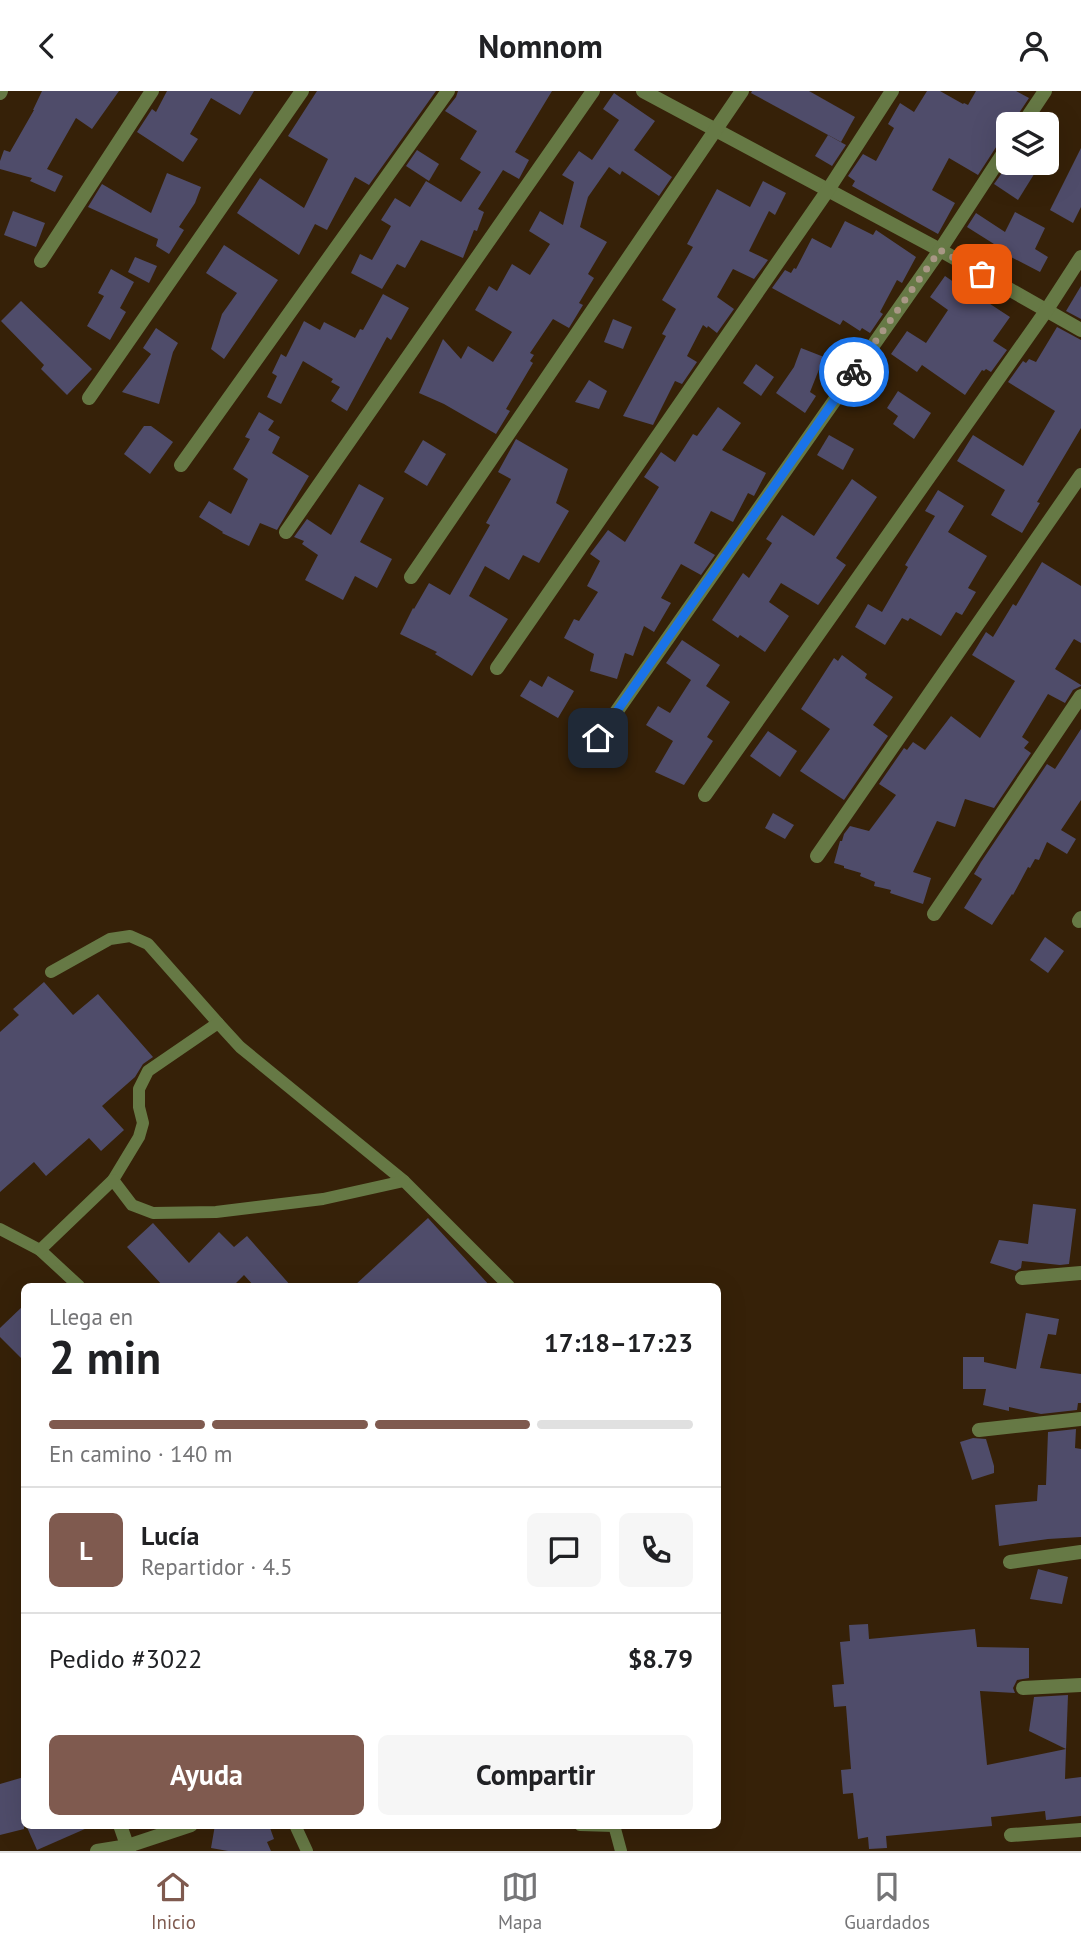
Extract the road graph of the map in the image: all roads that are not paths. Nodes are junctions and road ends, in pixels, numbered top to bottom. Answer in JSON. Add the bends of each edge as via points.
{"nodes":[{"id":1,"x":152,"y":91,"type":"edge"},
{"id":2,"x":302,"y":91,"type":"edge"},
{"id":3,"x":448,"y":91,"type":"edge"},
{"id":4,"x":593,"y":91,"type":"edge"},
{"id":5,"x":643,"y":91,"type":"edge"},
{"id":6,"x":742,"y":91,"type":"edge"},
{"id":7,"x":892,"y":91,"type":"edge"},
{"id":8,"x":1045,"y":91,"type":"edge"},
{"id":9,"x":1031,"y":112,"type":"edge"},
{"id":10,"x":715,"y":129,"type":"junction"},
{"id":11,"x":996,"y":164,"type":"edge"},
{"id":12,"x":828,"y":190,"type":"junction"},
{"id":13,"x":940,"y":250,"type":"junction"},
{"id":14,"x":1081,"y":257,"type":"edge"},
{"id":15,"x":41,"y":261,"type":"dead end"},
{"id":16,"x":1046,"y":311,"type":"junction"},
{"id":17,"x":1081,"y":330,"type":"edge"},
{"id":18,"x":89,"y":398,"type":"dead end"},
{"id":19,"x":181,"y":465,"type":"dead end"},
{"id":20,"x":1081,"y":475,"type":"edge"},
{"id":21,"x":286,"y":532,"type":"dead end"},
{"id":22,"x":411,"y":577,"type":"dead end"},
{"id":23,"x":497,"y":668,"type":"dead end"},
{"id":24,"x":1081,"y":696,"type":"edge"},
{"id":25,"x":598,"y":738,"type":"dead end"},
{"id":26,"x":705,"y":795,"type":"dead end"},
{"id":27,"x":817,"y":856,"type":"dead end"},
{"id":28,"x":934,"y":914,"type":"dead end"},
{"id":29,"x":51,"y":972,"type":"dead end"},
{"id":30,"x":218,"y":1023,"type":"junction"},
{"id":31,"x":113,"y":1180,"type":"junction"},
{"id":32,"x":404,"y":1181,"type":"junction"},
{"id":33,"x":0,"y":1229,"type":"edge"},
{"id":34,"x":40,"y":1250,"type":"junction"},
{"id":35,"x":1081,"y":1273,"type":"edge"},
{"id":36,"x":1022,"y":1278,"type":"dead end"},
{"id":37,"x":76,"y":1283,"type":"edge"},
{"id":38,"x":506,"y":1283,"type":"edge"},
{"id":39,"x":1081,"y":1419,"type":"edge"},
{"id":40,"x":979,"y":1430,"type":"dead end"},
{"id":41,"x":1081,"y":1552,"type":"edge"},
{"id":42,"x":1010,"y":1562,"type":"dead end"},
{"id":43,"x":1081,"y":1685,"type":"edge"},
{"id":44,"x":1023,"y":1688,"type":"dead end"},
{"id":45,"x":121,"y":1829,"type":"edge"},
{"id":46,"x":180,"y":1829,"type":"edge"},
{"id":47,"x":297,"y":1829,"type":"edge"},
{"id":48,"x":615,"y":1829,"type":"edge"},
{"id":49,"x":1081,"y":1830,"type":"edge"},
{"id":50,"x":1011,"y":1835,"type":"dead end"},
{"id":51,"x":128,"y":1848,"type":"edge"},
{"id":52,"x":97,"y":1851,"type":"edge"},
{"id":53,"x":307,"y":1851,"type":"edge"},
{"id":54,"x":621,"y":1851,"type":"edge"}],
"edges":[{"from":1,"to":15,"type":"street"},
{"from":2,"to":18,"type":"street"},
{"from":3,"to":19,"type":"street"},
{"from":4,"to":21,"type":"street"},
{"from":5,"to":10,"type":"street"},
{"from":6,"to":10,"type":"street"},
{"from":7,"to":12,"type":"street"},
{"from":8,"to":9,"type":"street"},
{"from":10,"to":12,"type":"street"},
{"from":10,"to":22,"type":"street"},
{"from":11,"to":13,"type":"street"},
{"from":12,"to":13,"type":"street"},
{"from":12,"to":23,"type":"street"},
{"from":13,"to":16,"type":"street"},
{"from":13,"to":25,"type":"street"},
{"from":14,"to":16,"type":"street"},
{"from":16,"to":17,"type":"street"},
{"from":16,"to":26,"type":"street"},
{"from":20,"to":27,"type":"street"},
{"from":24,"to":28,"type":"street"},
{"from":29,"to":30,"type":"lane","via":[[110,939],[130,936],[148,944]]},
{"from":30,"to":31,"type":"lane","via":[[148,1071],[139,1089],[143,1123],[139,1137]]},
{"from":30,"to":32,"type":"lane","via":[[240,1047]]},
{"from":31,"to":32,"type":"lane","via":[[132,1205],[153,1213],[215,1212],[323,1199]]},
{"from":31,"to":34,"type":"lane"},
{"from":32,"to":38,"type":"lane"},
{"from":33,"to":34,"type":"lane"},
{"from":34,"to":37,"type":"lane"},
{"from":35,"to":36,"type":"street"},
{"from":39,"to":40,"type":"street"},
{"from":41,"to":42,"type":"street"},
{"from":43,"to":44,"type":"street"},
{"from":45,"to":51,"type":"street"},
{"from":46,"to":51,"type":"street"},
{"from":47,"to":53,"type":"lane"},
{"from":48,"to":54,"type":"lane"},
{"from":49,"to":50,"type":"street"},
{"from":51,"to":52,"type":"street"}]}
